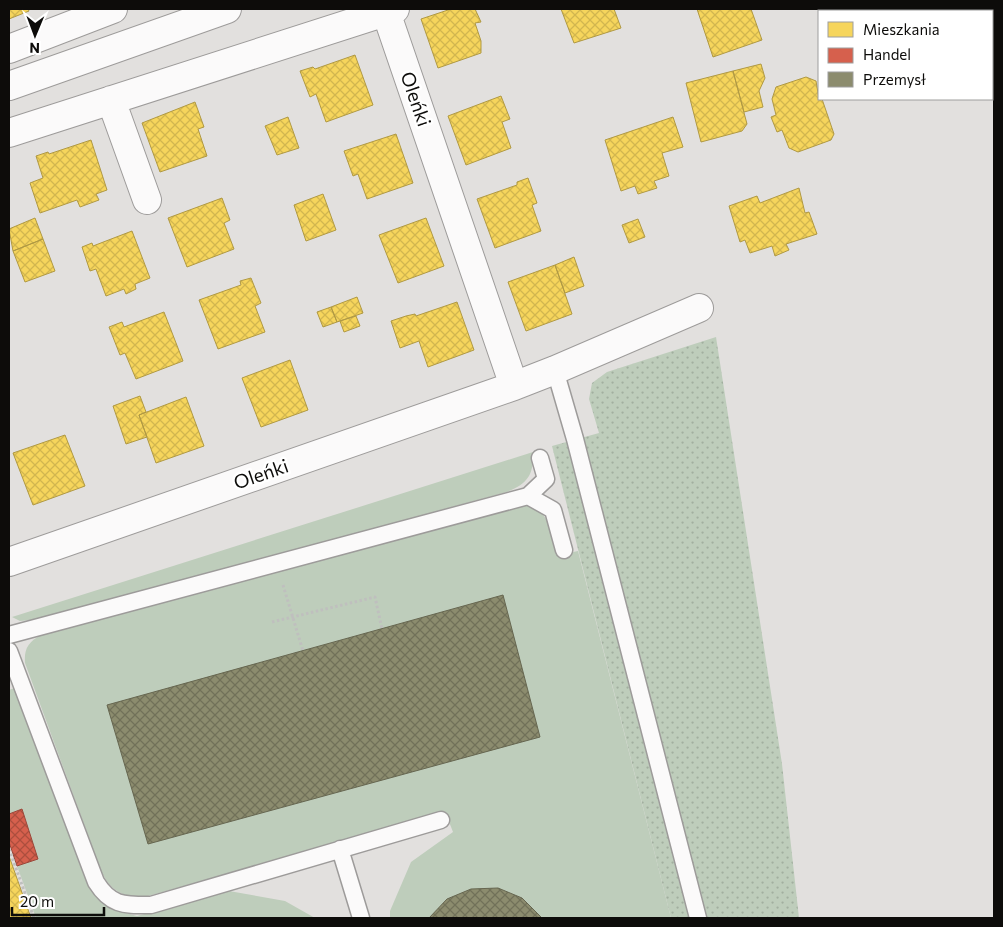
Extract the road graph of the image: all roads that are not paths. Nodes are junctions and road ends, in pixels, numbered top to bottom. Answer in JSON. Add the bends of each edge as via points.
{"nodes":[{"id":1,"x":112,"y":9,"type":"edge"},
{"id":2,"x":227,"y":9,"type":"edge"},
{"id":3,"x":390,"y":10,"type":"edge"},
{"id":4,"x":9,"y":49,"type":"edge"},
{"id":5,"x":9,"y":86,"type":"edge"},
{"id":6,"x":111,"y":100,"type":"junction"},
{"id":7,"x":9,"y":133,"type":"edge"},
{"id":8,"x":146,"y":200,"type":"dead end"},
{"id":9,"x":699,"y":308,"type":"dead end"},
{"id":10,"x":555,"y":370,"type":"junction"},
{"id":11,"x":514,"y":386,"type":"junction"},
{"id":12,"x":540,"y":458,"type":"dead end"},
{"id":13,"x":528,"y":496,"type":"junction"},
{"id":14,"x":564,"y":550,"type":"dead end"},
{"id":15,"x":9,"y":562,"type":"edge"},
{"id":16,"x":9,"y":634,"type":"edge"},
{"id":17,"x":9,"y":651,"type":"edge"},
{"id":18,"x":441,"y":820,"type":"dead end"},
{"id":19,"x":340,"y":849,"type":"junction"},
{"id":20,"x":361,"y":918,"type":"edge"},
{"id":21,"x":698,"y":918,"type":"edge"}],
"edges":[{"from":1,"to":4,"type":"street"},
{"from":2,"to":5,"type":"street"},
{"from":3,"to":6,"type":"street"},
{"from":3,"to":11,"type":"street","name":"Oleńki"},
{"from":6,"to":7,"type":"street"},
{"from":6,"to":8,"type":"street"},
{"from":9,"to":10,"type":"street","name":"Oleńki"},
{"from":10,"to":11,"type":"street","name":"Oleńki"},
{"from":10,"to":21,"type":"lane"},
{"from":11,"to":15,"type":"street","name":"Oleńki"},
{"from":12,"to":13,"type":"lane","via":[[546,479]]},
{"from":13,"to":14,"type":"lane","via":[[553,510]]},
{"from":13,"to":16,"type":"lane"},
{"from":17,"to":19,"type":"lane","via":[[96,882],[103,894],[115,902],[151,905]]},
{"from":18,"to":19,"type":"lane"},
{"from":19,"to":20,"type":"lane"}]}
